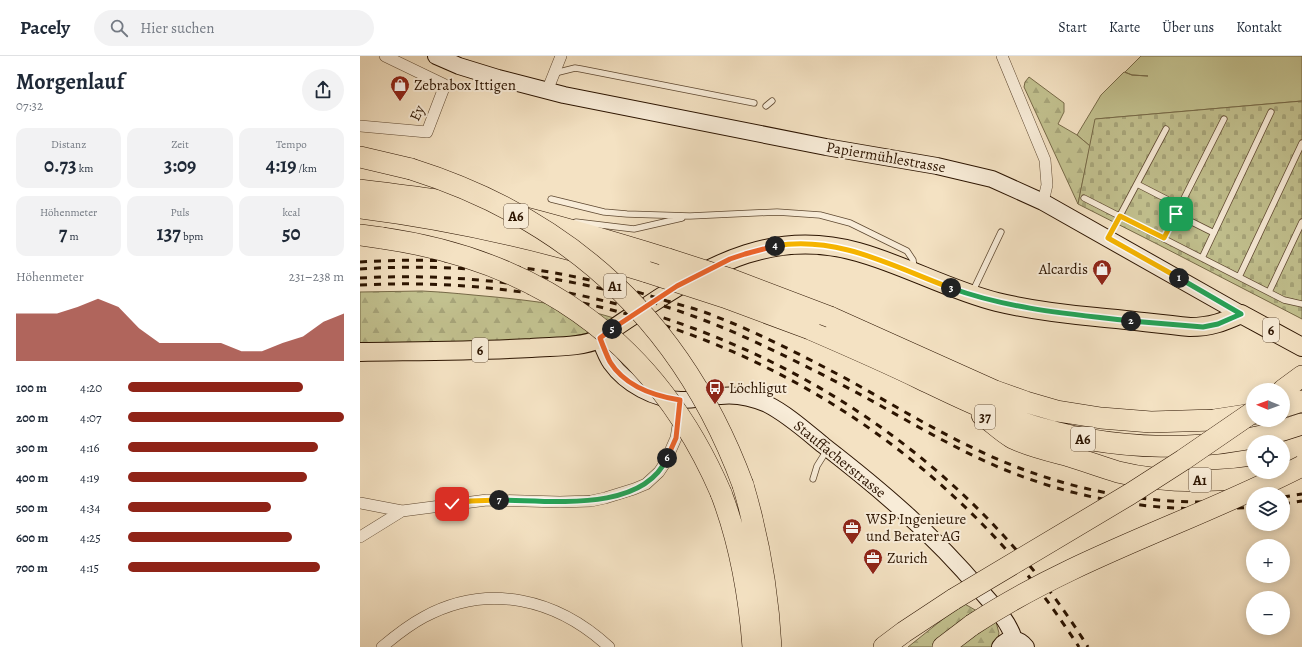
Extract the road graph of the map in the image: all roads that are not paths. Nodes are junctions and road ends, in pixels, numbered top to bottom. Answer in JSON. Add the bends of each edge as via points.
{"nodes":[{"id":1,"x":385,"y":56,"type":"edge"},
{"id":2,"x":436,"y":56,"type":"edge"},
{"id":3,"x":561,"y":56,"type":"edge"},
{"id":4,"x":1002,"y":56,"type":"edge"},
{"id":5,"x":554,"y":73,"type":"junction"},
{"id":6,"x":547,"y":91,"type":"junction"},
{"id":7,"x":772,"y":101,"type":"dead end"},
{"id":8,"x":754,"y":103,"type":"dead end"},
{"id":9,"x":766,"y":106,"type":"dead end"},
{"id":10,"x":1271,"y":112,"type":"dead end"},
{"id":11,"x":1224,"y":119,"type":"dead end"},
{"id":12,"x":360,"y":126,"type":"edge"},
{"id":13,"x":1166,"y":129,"type":"dead end"},
{"id":14,"x":1302,"y":144,"type":"edge"},
{"id":15,"x":360,"y":157,"type":"edge"},
{"id":16,"x":1137,"y":184,"type":"junction"},
{"id":17,"x":360,"y":190,"type":"edge"},
{"id":18,"x":1084,"y":198,"type":"dead end"},
{"id":19,"x":551,"y":199,"type":"dead end"},
{"id":20,"x":1043,"y":202,"type":"junction"},
{"id":21,"x":1180,"y":206,"type":"junction"},
{"id":22,"x":360,"y":208,"type":"edge"},
{"id":23,"x":509,"y":214,"type":"junction"},
{"id":24,"x":1176,"y":214,"type":"junction"},
{"id":25,"x":690,"y":216,"type":"junction"},
{"id":26,"x":1120,"y":216,"type":"junction"},
{"id":27,"x":556,"y":219,"type":"dead end"},
{"id":28,"x":572,"y":221,"type":"dead end"},
{"id":29,"x":1302,"y":222,"type":"edge"},
{"id":30,"x":1001,"y":232,"type":"dead end"},
{"id":31,"x":1214,"y":233,"type":"junction"},
{"id":32,"x":360,"y":235,"type":"edge"},
{"id":33,"x":1108,"y":238,"type":"junction"},
{"id":34,"x":1164,"y":238,"type":"junction"},
{"id":35,"x":1202,"y":258,"type":"junction"},
{"id":36,"x":914,"y":273,"type":"junction"},
{"id":37,"x":1239,"y":277,"type":"junction"},
{"id":38,"x":1269,"y":292,"type":"junction"},
{"id":39,"x":971,"y":295,"type":"junction"},
{"id":40,"x":1302,"y":304,"type":"edge"},
{"id":41,"x":1241,"y":314,"type":"junction"},
{"id":42,"x":600,"y":338,"type":"junction"},
{"id":43,"x":1302,"y":347,"type":"edge"},
{"id":44,"x":360,"y":352,"type":"edge"},
{"id":45,"x":1302,"y":376,"type":"edge"},
{"id":46,"x":1290,"y":385,"type":"edge"},
{"id":47,"x":1302,"y":386,"type":"edge"},
{"id":48,"x":1290,"y":389,"type":"edge"},
{"id":49,"x":958,"y":396,"type":"junction"},
{"id":50,"x":680,"y":400,"type":"junction"},
{"id":51,"x":1246,"y":401,"type":"edge"},
{"id":52,"x":1302,"y":401,"type":"edge"},
{"id":53,"x":1290,"y":405,"type":"edge"},
{"id":54,"x":1246,"y":414,"type":"edge"},
{"id":55,"x":1101,"y":418,"type":"junction"},
{"id":56,"x":1246,"y":418,"type":"edge"},
{"id":57,"x":1302,"y":424,"type":"edge"},
{"id":58,"x":1302,"y":436,"type":"edge"},
{"id":59,"x":1290,"y":439,"type":"edge"},
{"id":60,"x":1216,"y":444,"type":"junction"},
{"id":61,"x":1246,"y":446,"type":"edge"},
{"id":62,"x":828,"y":448,"type":"junction"},
{"id":63,"x":1302,"y":466,"type":"edge"},
{"id":64,"x":1290,"y":469,"type":"edge"},
{"id":65,"x":1131,"y":474,"type":"joint"},
{"id":66,"x":1246,"y":477,"type":"edge"},
{"id":67,"x":813,"y":479,"type":"dead end"},
{"id":68,"x":360,"y":503,"type":"edge"},
{"id":69,"x":402,"y":511,"type":"junction"},
{"id":70,"x":360,"y":537,"type":"edge"},
{"id":71,"x":1020,"y":643,"type":"edge"},
{"id":72,"x":382,"y":647,"type":"edge"},
{"id":73,"x":609,"y":647,"type":"edge"},
{"id":74,"x":753,"y":647,"type":"edge"},
{"id":75,"x":771,"y":647,"type":"edge"},
{"id":76,"x":884,"y":647,"type":"edge"},
{"id":77,"x":943,"y":647,"type":"edge"},
{"id":78,"x":1000,"y":647,"type":"edge"}],
"edges":[{"from":1,"to":12,"type":"street","name":"Ey","via":[[445,85],[427,132]]},
{"from":2,"to":6,"type":"main road","name":"Papiermühlestrasse","via":[[471,70]]},
{"from":3,"to":5,"type":"street"},
{"from":4,"to":20,"type":"street","via":[[1045,160],[1047,185]]},
{"from":5,"to":6,"type":"street"},
{"from":5,"to":8,"type":"lane","via":[[575,68]]},
{"from":6,"to":20,"type":"main road","name":"Papiermühlestrasse","via":[[826,147],[971,173],[992,179]]},
{"from":7,"to":9,"type":"lane"},
{"from":10,"to":31,"type":"lane"},
{"from":11,"to":21,"type":"lane"},
{"from":13,"to":16,"type":"lane"},
{"from":14,"to":37,"type":"lane"},
{"from":15,"to":75,"type":"highway","number":"A1","bridge":true,"via":[[411,168],[464,187],[527,218],[606,277],[650,322],[672,349],[709,407],[743,485],[762,561]]},
{"from":16,"to":21,"type":"lane"},
{"from":16,"to":26,"type":"lane"},
{"from":17,"to":23,"type":"highway","number":"A6","via":[[442,201]]},
{"from":18,"to":26,"type":"lane"},
{"from":19,"to":25,"type":"lane","via":[[604,212]]},
{"from":20,"to":33,"type":"main road","name":"Papiermühlestrasse"},
{"from":21,"to":24,"type":"lane"},
{"from":22,"to":49,"type":"highway","number":"A6","bridge":true,"via":[[505,235],[647,272],[724,297],[810,330]]},
{"from":23,"to":27,"type":"lane"},
{"from":23,"to":55,"type":"highway","number":"A6","bridge":true,"via":[[600,238],[743,283],[830,317],[995,391],[1057,411]]},
{"from":24,"to":31,"type":"lane"},
{"from":24,"to":34,"type":"lane"},
{"from":25,"to":28,"type":"lane","via":[[634,229]]},
{"from":25,"to":36,"type":"lane","via":[[777,212],[820,215],[850,223],[906,251],[913,260]]},
{"from":26,"to":33,"type":"lane"},
{"from":26,"to":34,"type":"lane"},
{"from":29,"to":38,"type":"lane"},
{"from":30,"to":39,"type":"lane"},
{"from":31,"to":35,"type":"lane"},
{"from":32,"to":74,"type":"highway","bridge":true,"via":[[445,250],[505,271],[564,302],[614,340],[634,360],[678,413],[695,440],[721,493],[743,565]]},
{"from":33,"to":41,"type":"main road","name":"Papiermühlestrasse"},
{"from":34,"to":35,"type":"lane"},
{"from":35,"to":37,"type":"lane"},
{"from":36,"to":39,"type":"main road","number":"6"},
{"from":36,"to":42,"type":"main road","number":"6","via":[[864,254],[827,246],[794,244],[761,249],[730,259],[677,286]]},
{"from":37,"to":38,"type":"lane"},
{"from":38,"to":40,"type":"lane","via":[[1284,300]]},
{"from":39,"to":41,"type":"main road","number":"6","via":[[1041,311],[1190,327],[1210,326]]},
{"from":41,"to":43,"type":"main road","name":"Papiermühlestrasse","number":"6"},
{"from":42,"to":44,"type":"main road","number":"6","via":[[581,345],[564,346]]},
{"from":42,"to":50,"type":"main road","name":"Stauffacherstrasse","via":[[610,362],[630,382],[657,396]]},
{"from":45,"to":46,"type":"highway"},
{"from":47,"to":48,"type":"highway"},
{"from":49,"to":60,"type":"highway","number":"A6","via":[[1019,422],[1085,439],[1151,446]]},
{"from":49,"to":65,"type":"highway","number":"37","via":[[1012,438]]},
{"from":50,"to":62,"type":"main road","name":"Stauffacherstrasse","via":[[726,395],[757,400],[782,413]]},
{"from":50,"to":69,"type":"street","via":[[676,438],[664,464],[652,479],[634,489],[591,500],[487,500]]},
{"from":51,"to":55,"type":"highway","via":[[1212,406],[1149,409]]},
{"from":52,"to":53,"type":"highway"},
{"from":54,"to":55,"type":"highway","number":"A6","via":[[1182,422]]},
{"from":56,"to":76,"type":"highway","bridge":true,"via":[[1130,494],[954,599]]},
{"from":57,"to":60,"type":"highway","number":"A6"},
{"from":58,"to":59,"type":"highway"},
{"from":60,"to":61,"type":"highway"},
{"from":62,"to":67,"type":"lane","via":[[817,466]]},
{"from":62,"to":71,"type":"main road","name":"Stauffacherstrasse","via":[[888,497],[942,547],[962,568]]},
{"from":63,"to":64,"type":"highway"},
{"from":63,"to":77,"type":"highway","bridge":true,"via":[[1058,575],[1016,597]]},
{"from":65,"to":66,"type":"highway","number":"A1","via":[[1199,480]]},
{"from":68,"to":69,"type":"street"},
{"from":69,"to":70,"type":"street"},
{"from":71,"to":78,"type":"main road","name":"Stauffacherstrasse","via":[[1006,641]]},
{"from":72,"to":73,"type":"street","via":[[424,617],[442,609],[484,598],[500,598],[532,603],[561,614],[574,620]]}]}
